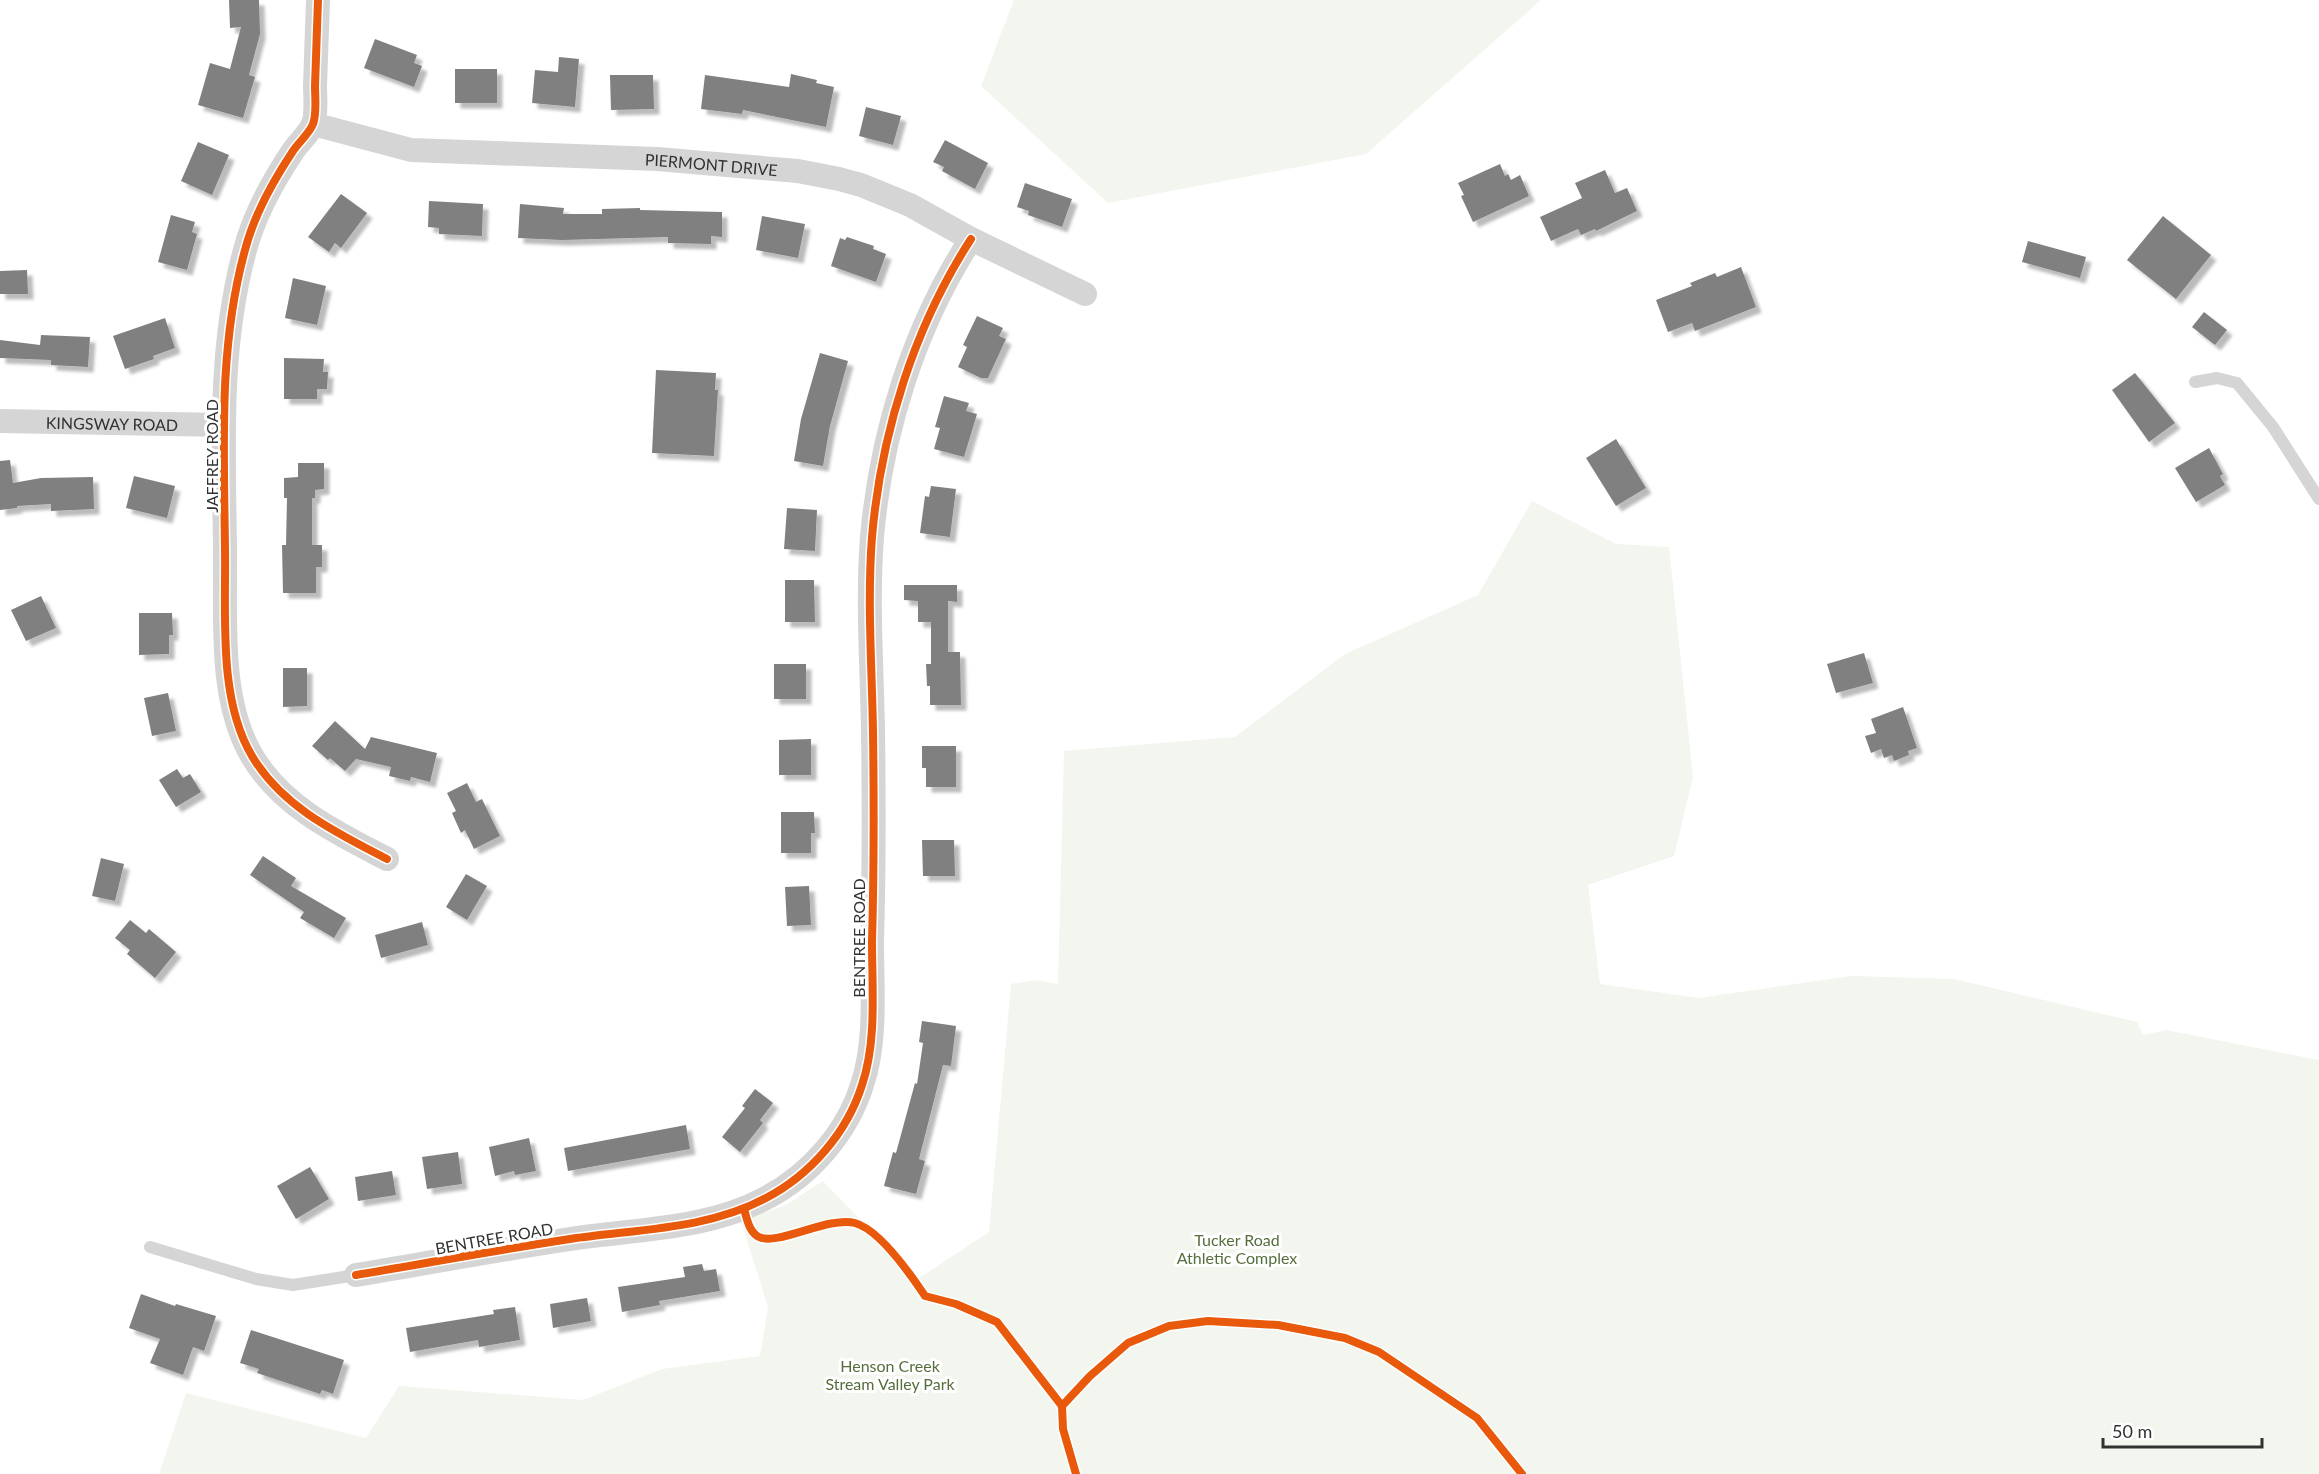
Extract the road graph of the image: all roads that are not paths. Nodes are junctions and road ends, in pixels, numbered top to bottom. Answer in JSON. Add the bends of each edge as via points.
{"nodes":[{"id":1,"x":318,"y":0,"type":"edge"},
{"id":2,"x":313,"y":124,"type":"junction"},
{"id":3,"x":971,"y":239,"type":"junction"},
{"id":4,"x":1085,"y":294,"type":"dead end"},
{"id":5,"x":2195,"y":382,"type":"dead end"},
{"id":6,"x":0,"y":421,"type":"edge"},
{"id":7,"x":224,"y":425,"type":"junction"},
{"id":8,"x":2319,"y":499,"type":"edge"},
{"id":9,"x":387,"y":859,"type":"dead end"},
{"id":10,"x":150,"y":1246,"type":"dead end"},
{"id":11,"x":356,"y":1275,"type":"joint"}],
"edges":[{"from":1,"to":2,"type":"street"},
{"from":2,"to":3,"type":"street","name":"PIERMONT DRIVE","via":[[411,150],[657,159],[798,171],[891,196]]},
{"from":2,"to":7,"type":"street","name":"JAFFREY ROAD","via":[[266,196],[245,248],[228,328]]},
{"from":3,"to":4,"type":"street","name":"PIERMONT DRIVE"},
{"from":3,"to":11,"type":"street","name":"BENTREE ROAD","via":[[942,284],[908,370],[890,429],[877,493],[870,579],[871,1027],[863,1084],[846,1120],[813,1164],[782,1190],[744,1209],[696,1222]]},
{"from":5,"to":8,"type":"lane","via":[[2217,378],[2237,383],[2273,427]]},
{"from":6,"to":7,"type":"street","name":"KINGSWAY ROAD"},
{"from":7,"to":9,"type":"street","name":"JAFFREY ROAD","via":[[226,641],[235,717],[258,766],[287,799]]},
{"from":10,"to":11,"type":"lane","via":[[256,1279],[292,1285]]}]}
